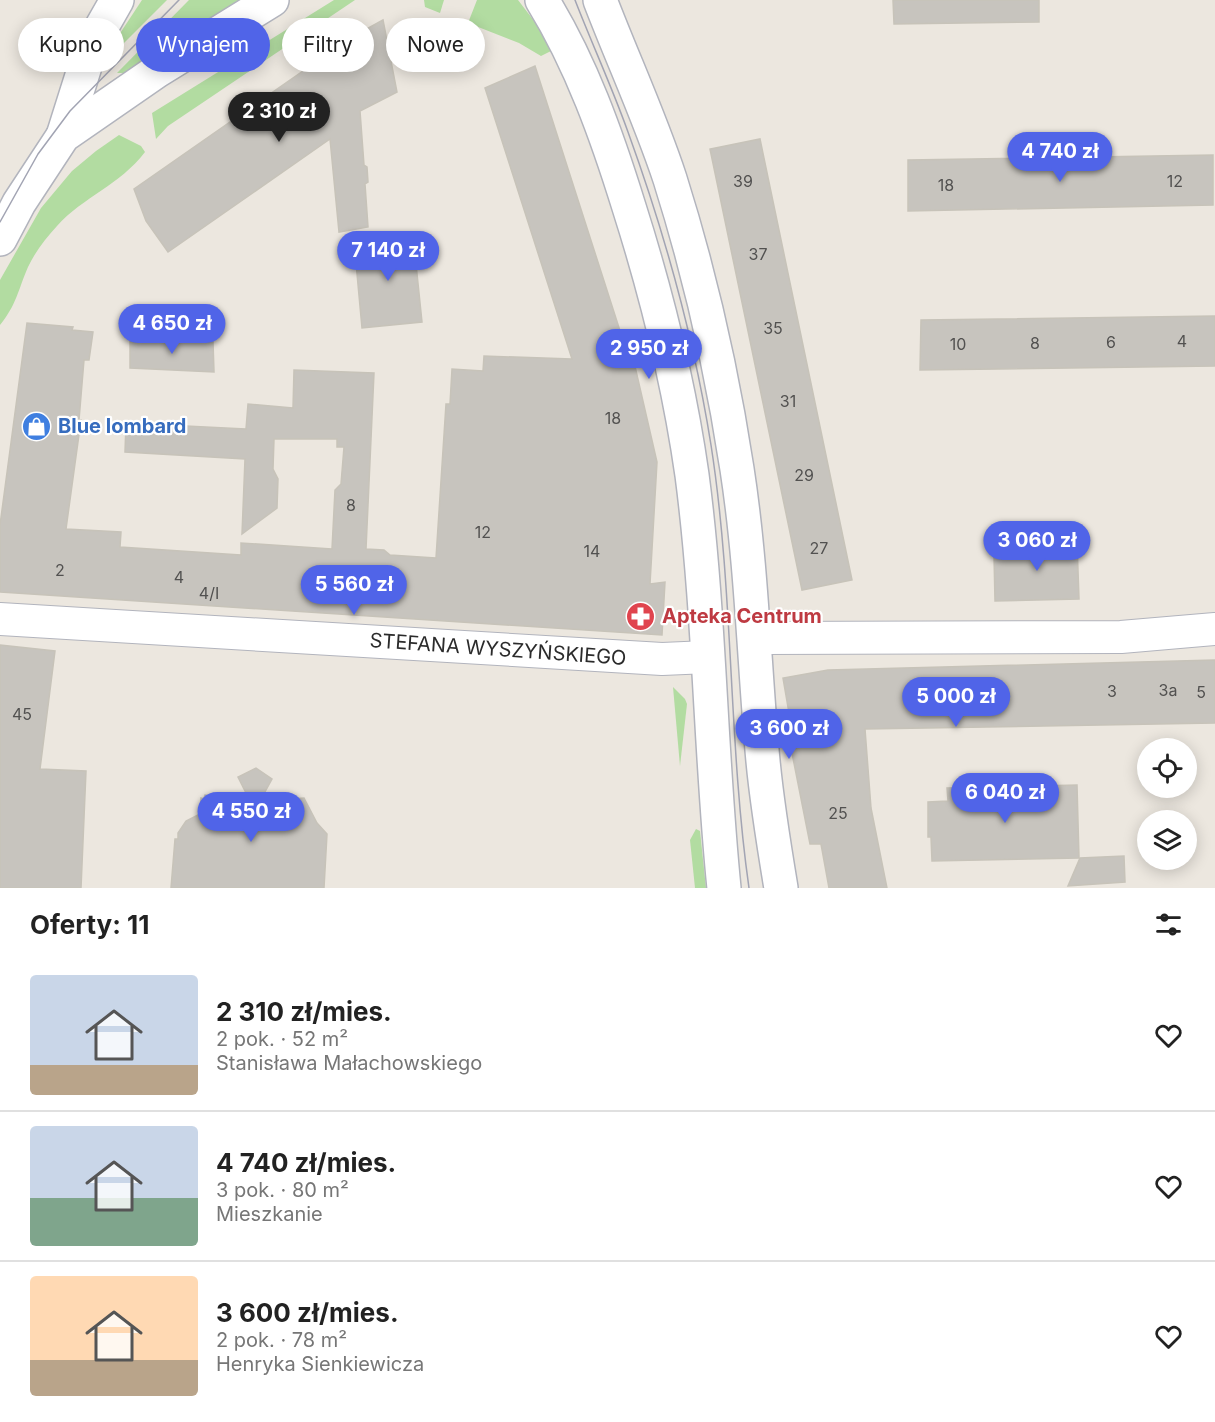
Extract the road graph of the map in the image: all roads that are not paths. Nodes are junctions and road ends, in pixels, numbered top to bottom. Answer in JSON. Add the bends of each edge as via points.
{"nodes":[{"id":1,"x":117,"y":0,"type":"edge"},
{"id":2,"x":272,"y":0,"type":"edge"},
{"id":3,"x":542,"y":0,"type":"edge"},
{"id":4,"x":600,"y":0,"type":"edge"},
{"id":5,"x":63,"y":136,"type":"junction"},
{"id":6,"x":0,"y":239,"type":"edge"},
{"id":7,"x":0,"y":619,"type":"edge"},
{"id":8,"x":1215,"y":629,"type":"edge"},
{"id":9,"x":754,"y":638,"type":"junction"},
{"id":10,"x":708,"y":657,"type":"junction"},
{"id":11,"x":724,"y":888,"type":"edge"},
{"id":12,"x":781,"y":888,"type":"edge"}],
"edges":[{"from":1,"to":5,"type":"main road","via":[[92,44]]},
{"from":2,"to":5,"type":"main road","via":[[157,71]]},
{"from":3,"to":10,"type":"main road","via":[[568,46],[600,123],[655,292],[690,465]]},
{"from":4,"to":9,"type":"main road","via":[[666,170],[705,306],[737,471]]},
{"from":5,"to":6,"type":"main road"},
{"from":7,"to":10,"type":"street","name":"STEFANA WYSZYŃSKIEGO","via":[[662,660]]},
{"from":8,"to":9,"type":"street","via":[[1121,637]]},
{"from":9,"to":12,"type":"main road","via":[[765,780]]},
{"from":10,"to":11,"type":"main road"}]}
